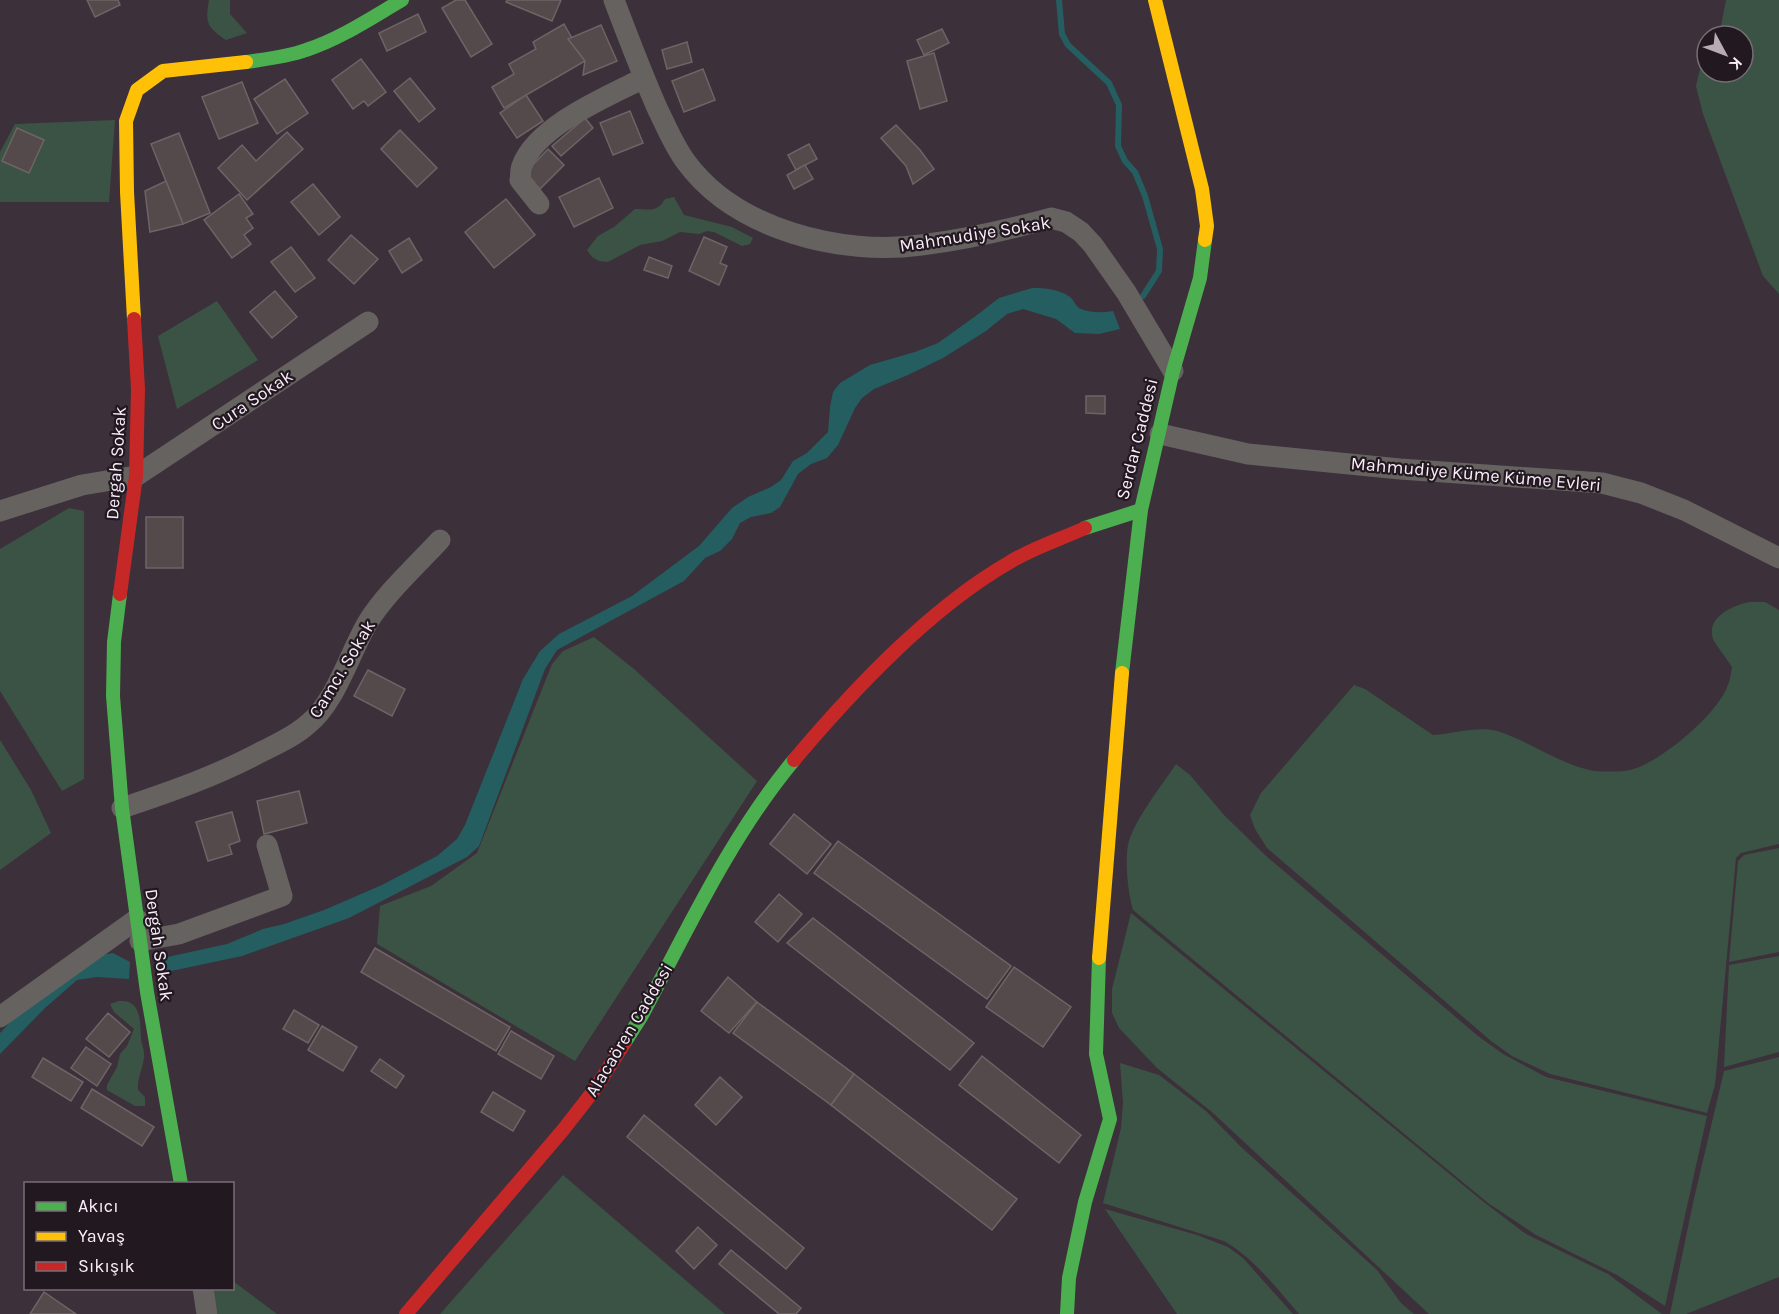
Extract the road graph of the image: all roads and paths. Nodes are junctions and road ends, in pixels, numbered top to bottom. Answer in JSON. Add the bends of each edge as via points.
{"nodes":[{"id":1,"x":402,"y":0,"type":"edge"},
{"id":2,"x":614,"y":0,"type":"edge"},
{"id":3,"x":1155,"y":0,"type":"edge"},
{"id":4,"x":644,"y":78,"type":"junction"},
{"id":5,"x":539,"y":204,"type":"dead end"},
{"id":6,"x":368,"y":322,"type":"dead end"},
{"id":7,"x":1173,"y":370,"type":"junction"},
{"id":8,"x":1160,"y":434,"type":"junction"},
{"id":9,"x":136,"y":476,"type":"junction"},
{"id":10,"x":1141,"y":510,"type":"junction"},
{"id":11,"x":0,"y":511,"type":"edge"},
{"id":12,"x":440,"y":540,"type":"dead end"},
{"id":13,"x":1779,"y":558,"type":"edge"},
{"id":14,"x":824,"y":725,"type":"joint"},
{"id":15,"x":122,"y":808,"type":"junction"},
{"id":16,"x":267,"y":845,"type":"dead end"},
{"id":17,"x":137,"y":920,"type":"junction"},
{"id":18,"x":141,"y":945,"type":"junction"},
{"id":19,"x":0,"y":1017,"type":"edge"},
{"id":20,"x":181,"y":1182,"type":"edge"},
{"id":21,"x":203,"y":1290,"type":"edge"},
{"id":22,"x":207,"y":1314,"type":"edge"},
{"id":23,"x":406,"y":1314,"type":"edge"},
{"id":24,"x":1067,"y":1314,"type":"edge"}],
"edges":[{"from":1,"to":9,"type":"street","name":"Dergah Sokak","via":[[306,51],[163,71],[137,90],[126,122],[125,159],[138,389]]},
{"from":2,"to":4,"type":"street","name":"Mahmudiye Sokak"},
{"from":3,"to":7,"type":"street","name":"Serdar Caddesi","via":[[1202,189],[1207,226],[1200,278]]},
{"from":4,"to":5,"type":"street","via":[[575,113],[543,136],[522,166],[520,180]]},
{"from":4,"to":7,"type":"street","name":"Mahmudiye Sokak","via":[[687,164],[727,201],[757,220],[789,232],[828,242],[882,247],[921,245],[1051,218],[1066,222],[1093,245]]},
{"from":6,"to":9,"type":"street","name":"Cura Sokak"},
{"from":7,"to":8,"type":"street","name":"Serdar Caddesi"},
{"from":8,"to":10,"type":"street","name":"Serdar Caddesi"},
{"from":8,"to":13,"type":"street","name":"Mahmudiye Küme Küme Evleri","via":[[1248,454],[1602,483],[1684,510]]},
{"from":9,"to":11,"type":"street","via":[[82,485]]},
{"from":9,"to":15,"type":"street","name":"Dergah Sokak","via":[[114,642],[113,696]]},
{"from":10,"to":14,"type":"street","name":"Serdar Caddesi","via":[[1089,526],[1011,561],[967,590],[897,649]]},
{"from":10,"to":24,"type":"street","via":[[1122,672],[1100,946],[1096,1054],[1110,1119],[1085,1202],[1069,1278]]},
{"from":12,"to":15,"type":"street","name":"Camcı. Sokak","via":[[368,622],[334,690],[310,724],[225,771]]},
{"from":14,"to":23,"type":"street","name":"Alacaören Caddesi","via":[[751,817],[641,1017],[595,1089]]},
{"from":15,"to":17,"type":"street","name":"Dergah Sokak"},
{"from":16,"to":18,"type":"street","via":[[282,896]]},
{"from":17,"to":18,"type":"street","name":"Dergah Sokak"},
{"from":17,"to":19,"type":"street"},
{"from":18,"to":20,"type":"street","name":"Dergah Sokak"},
{"from":21,"to":22,"type":"street"}]}
